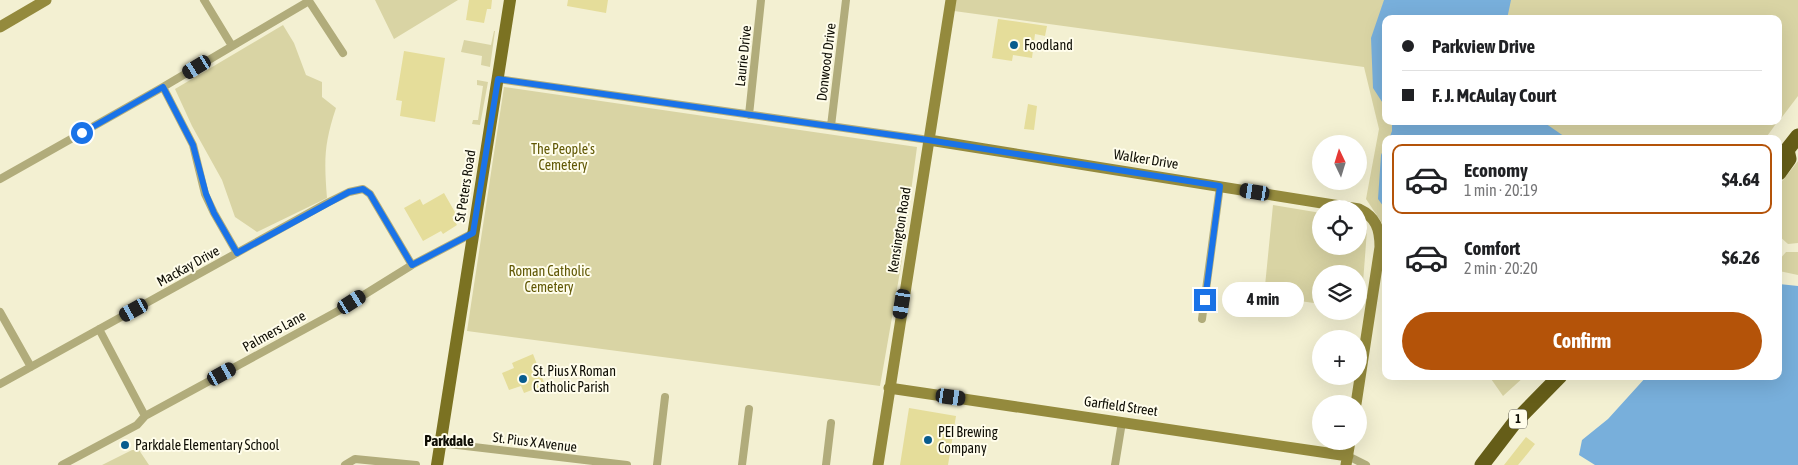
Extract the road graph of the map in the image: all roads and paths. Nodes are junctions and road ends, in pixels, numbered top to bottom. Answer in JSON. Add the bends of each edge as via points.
{"nodes":[{"id":1,"x":46,"y":0,"type":"edge"},
{"id":2,"x":204,"y":0,"type":"edge"},
{"id":3,"x":309,"y":0,"type":"edge"},
{"id":4,"x":510,"y":0,"type":"edge"},
{"id":5,"x":761,"y":0,"type":"edge"},
{"id":6,"x":846,"y":0,"type":"edge"},
{"id":7,"x":951,"y":0,"type":"edge"},
{"id":8,"x":0,"y":27,"type":"edge"},
{"id":9,"x":232,"y":46,"type":"junction"},
{"id":10,"x":344,"y":53,"type":"dead end"},
{"id":11,"x":498,"y":79,"type":"junction"},
{"id":12,"x":163,"y":87,"type":"junction"},
{"id":13,"x":749,"y":115,"type":"junction"},
{"id":14,"x":831,"y":126,"type":"junction"},
{"id":15,"x":928,"y":140,"type":"junction"},
{"id":16,"x":1791,"y":146,"type":"edge"},
{"id":17,"x":1782,"y":168,"type":"edge"},
{"id":18,"x":0,"y":178,"type":"edge"},
{"id":19,"x":1220,"y":186,"type":"junction"},
{"id":20,"x":1312,"y":201,"type":"edge"},
{"id":21,"x":1367,"y":214,"type":"edge"},
{"id":22,"x":473,"y":233,"type":"junction"},
{"id":23,"x":237,"y":253,"type":"junction"},
{"id":24,"x":412,"y":265,"type":"junction"},
{"id":25,"x":0,"y":312,"type":"edge"},
{"id":26,"x":1202,"y":319,"type":"dead end"},
{"id":27,"x":99,"y":329,"type":"junction"},
{"id":28,"x":32,"y":367,"type":"junction"},
{"id":29,"x":1540,"y":380,"type":"edge"},
{"id":30,"x":1556,"y":380,"type":"edge"},
{"id":31,"x":0,"y":384,"type":"edge"},
{"id":32,"x":889,"y":388,"type":"junction"},
{"id":33,"x":1357,"y":395,"type":"edge"},
{"id":34,"x":665,"y":398,"type":"dead end"},
{"id":35,"x":749,"y":409,"type":"dead end"},
{"id":36,"x":145,"y":416,"type":"junction"},
{"id":37,"x":1122,"y":422,"type":"junction"},
{"id":38,"x":832,"y":423,"type":"dead end"},
{"id":39,"x":440,"y":444,"type":"junction"},
{"id":40,"x":1347,"y":460,"type":"edge"},
{"id":41,"x":62,"y":465,"type":"edge"},
{"id":42,"x":345,"y":465,"type":"edge"},
{"id":43,"x":416,"y":465,"type":"edge"},
{"id":44,"x":437,"y":465,"type":"edge"},
{"id":45,"x":627,"y":465,"type":"edge"},
{"id":46,"x":657,"y":465,"type":"edge"},
{"id":47,"x":742,"y":465,"type":"edge"},
{"id":48,"x":826,"y":465,"type":"edge"},
{"id":49,"x":878,"y":465,"type":"edge"},
{"id":50,"x":1115,"y":465,"type":"edge"},
{"id":51,"x":1366,"y":465,"type":"edge"},
{"id":52,"x":1470,"y":465,"type":"edge"},
{"id":53,"x":1482,"y":465,"type":"edge"}],
"edges":[{"from":1,"to":8,"type":"street"},
{"from":2,"to":9,"type":"street"},
{"from":3,"to":9,"type":"street"},
{"from":3,"to":10,"type":"street"},
{"from":4,"to":11,"type":"main road","name":"St Peters Road"},
{"from":5,"to":13,"type":"street","name":"Laurie Drive"},
{"from":6,"to":14,"type":"street","name":"Donwood Drive"},
{"from":7,"to":15,"type":"street","name":"Kensington Road"},
{"from":9,"to":12,"type":"street"},
{"from":11,"to":13,"type":"street"},
{"from":11,"to":22,"type":"main road","name":"St Peters Road"},
{"from":12,"to":18,"type":"street"},
{"from":12,"to":23,"type":"street","via":[[193,145],[214,213]]},
{"from":13,"to":14,"type":"street"},
{"from":14,"to":15,"type":"street"},
{"from":15,"to":19,"type":"street","name":"Walker Drive"},
{"from":15,"to":32,"type":"street","name":"Kensington Road"},
{"from":16,"to":17,"type":"highway"},
{"from":19,"to":20,"type":"street","name":"Walker Drive"},
{"from":19,"to":26,"type":"street"},
{"from":21,"to":33,"type":"street","name":"Walker Drive","via":[[1380,231],[1380,247]]},
{"from":22,"to":24,"type":"street","name":"Palmers Lane"},
{"from":22,"to":39,"type":"main road","name":"St Peters Road"},
{"from":23,"to":24,"type":"street","name":"MacKay Drive","via":[[334,199],[363,189],[370,194]]},
{"from":23,"to":27,"type":"street","name":"MacKay Drive"},
{"from":24,"to":36,"type":"street","name":"Palmers Lane","via":[[338,311]]},
{"from":25,"to":28,"type":"street"},
{"from":27,"to":28,"type":"street","name":"MacKay Drive"},
{"from":27,"to":36,"type":"street"},
{"from":28,"to":31,"type":"street","name":"MacKay Drive"},
{"from":29,"to":52,"type":"highway","number":"1","via":[[1500,424]]},
{"from":30,"to":53,"type":"highway","number":"1","via":[[1515,422]]},
{"from":32,"to":37,"type":"street","name":"Garfield Street"},
{"from":32,"to":49,"type":"street","name":"Kensington Road"},
{"from":34,"to":46,"type":"street"},
{"from":35,"to":47,"type":"street"},
{"from":36,"to":41,"type":"street","name":"Palmers Lane","via":[[137,425]]},
{"from":37,"to":40,"type":"street","name":"Garfield Street"},
{"from":37,"to":50,"type":"street"},
{"from":38,"to":48,"type":"street"},
{"from":39,"to":44,"type":"main road","name":"St Peters Road"},
{"from":39,"to":45,"type":"street","name":"St. Pius X Avenue"},
{"from":40,"to":51,"type":"street","name":"Garfield Street"},
{"from":42,"to":43,"type":"street","via":[[356,459]]}]}
